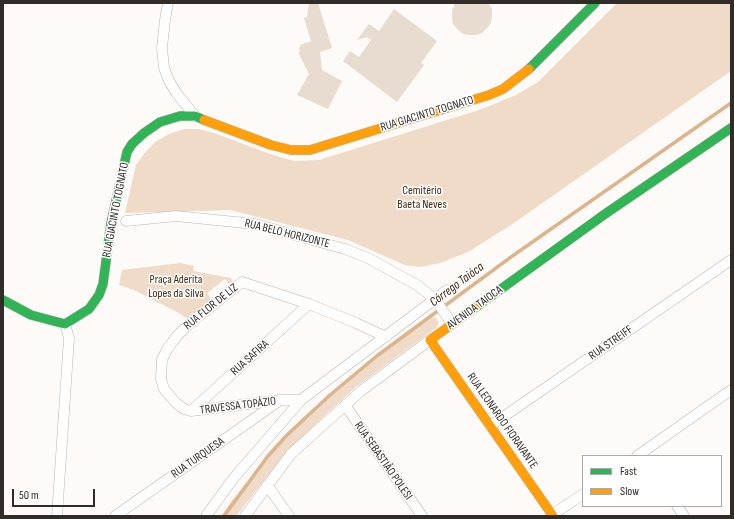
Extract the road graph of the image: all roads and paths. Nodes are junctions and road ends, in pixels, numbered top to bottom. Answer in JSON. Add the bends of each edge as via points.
{"nodes":[{"id":1,"x":168,"y":3,"type":"edge"},
{"id":2,"x":595,"y":3,"type":"edge"},
{"id":3,"x":195,"y":116,"type":"junction"},
{"id":4,"x":731,"y":128,"type":"edge"},
{"id":5,"x":126,"y":221,"type":"dead end"},
{"id":6,"x":731,"y":260,"type":"edge"},
{"id":7,"x":447,"y":290,"type":"dead end"},
{"id":8,"x":3,"y":300,"type":"edge"},
{"id":9,"x":438,"y":302,"type":"junction"},
{"id":10,"x":309,"y":304,"type":"junction"},
{"id":11,"x":65,"y":324,"type":"junction"},
{"id":12,"x":452,"y":324,"type":"junction"},
{"id":13,"x":386,"y":337,"type":"junction"},
{"id":14,"x":430,"y":340,"type":"junction"},
{"id":15,"x":730,"y":394,"type":"edge"},
{"id":16,"x":281,"y":400,"type":"junction"},
{"id":17,"x":301,"y":400,"type":"junction"},
{"id":18,"x":176,"y":403,"type":"joint"},
{"id":19,"x":345,"y":405,"type":"junction"},
{"id":20,"x":191,"y":412,"type":"junction"},
{"id":21,"x":490,"y":426,"type":"junction"},
{"id":22,"x":640,"y":455,"type":"edge"},
{"id":23,"x":267,"y":485,"type":"junction"},
{"id":24,"x":582,"y":495,"type":"edge"},
{"id":25,"x":678,"y":507,"type":"edge"},
{"id":26,"x":57,"y":516,"type":"edge"},
{"id":27,"x":115,"y":516,"type":"edge"},
{"id":28,"x":206,"y":516,"type":"edge"},
{"id":29,"x":245,"y":516,"type":"edge"},
{"id":30,"x":289,"y":516,"type":"edge"},
{"id":31,"x":422,"y":516,"type":"edge"},
{"id":32,"x":553,"y":516,"type":"edge"},
{"id":33,"x":684,"y":516,"type":"edge"}],
"edges":[{"from":1,"to":3,"type":"street","via":[[162,48],[164,68],[177,94]]},
{"from":2,"to":3,"type":"street","name":"RUA GIACINTO TOGNATO","via":[[524,74],[503,89],[310,150],[271,146]]},
{"from":3,"to":11,"type":"street","name":"RUA GIACINTO TOGNATO","via":[[180,116],[160,122],[129,148],[111,223],[104,279],[99,295],[89,309]]},
{"from":4,"to":12,"type":"street","name":"AVENIDA TAIOCA"},
{"from":5,"to":9,"type":"street","name":"RUA BELO HORIZONTE","via":[[176,216],[255,224],[368,258],[417,285]]},
{"from":6,"to":21,"type":"street","name":"RUA STREIFF"},
{"from":7,"to":9,"type":"street"},
{"from":8,"to":11,"type":"street","via":[[31,315]]},
{"from":9,"to":12,"type":"street"},
{"from":9,"to":13,"type":"street"},
{"from":10,"to":13,"type":"street","name":"RUA FLOR DE LIZ"},
{"from":10,"to":18,"type":"street","name":"RUA FLOR DE LIZ","via":[[242,282],[189,324],[168,348],[162,360],[161,379],[164,388]]},
{"from":10,"to":20,"type":"street","name":"RUA SAFIRA"},
{"from":11,"to":26,"type":"street","via":[[69,338]]},
{"from":12,"to":14,"type":"street","name":"AVENIDA TAIOCA"},
{"from":13,"to":17,"type":"street"},
{"from":14,"to":19,"type":"street","name":"AVENIDA TAIOCA"},
{"from":14,"to":21,"type":"street","name":"RUA LEONARDO FIORAVANTE"},
{"from":15,"to":22,"type":"street"},
{"from":16,"to":17,"type":"street","name":"TRAVESSA TOPÁZIO"},
{"from":16,"to":20,"type":"street","name":"TRAVESSA TOPÁZIO"},
{"from":16,"to":27,"type":"street","name":"RUA TURQUESA"},
{"from":17,"to":28,"type":"street","via":[[233,479]]},
{"from":18,"to":20,"type":"street","name":"TRAVESSA TOPÁZIO"},
{"from":19,"to":23,"type":"street","name":"AVENIDA TAIOCA","via":[[291,454]]},
{"from":19,"to":31,"type":"street","name":"RUA SEBASTIÃO POLESI"},
{"from":21,"to":32,"type":"street","name":"RUA LEONARDO FIORAVANTE"},
{"from":23,"to":29,"type":"street","name":"AVENIDA TAIOCA"},
{"from":23,"to":30,"type":"street"},
{"from":24,"to":32,"type":"street"},
{"from":25,"to":33,"type":"street"}]}
